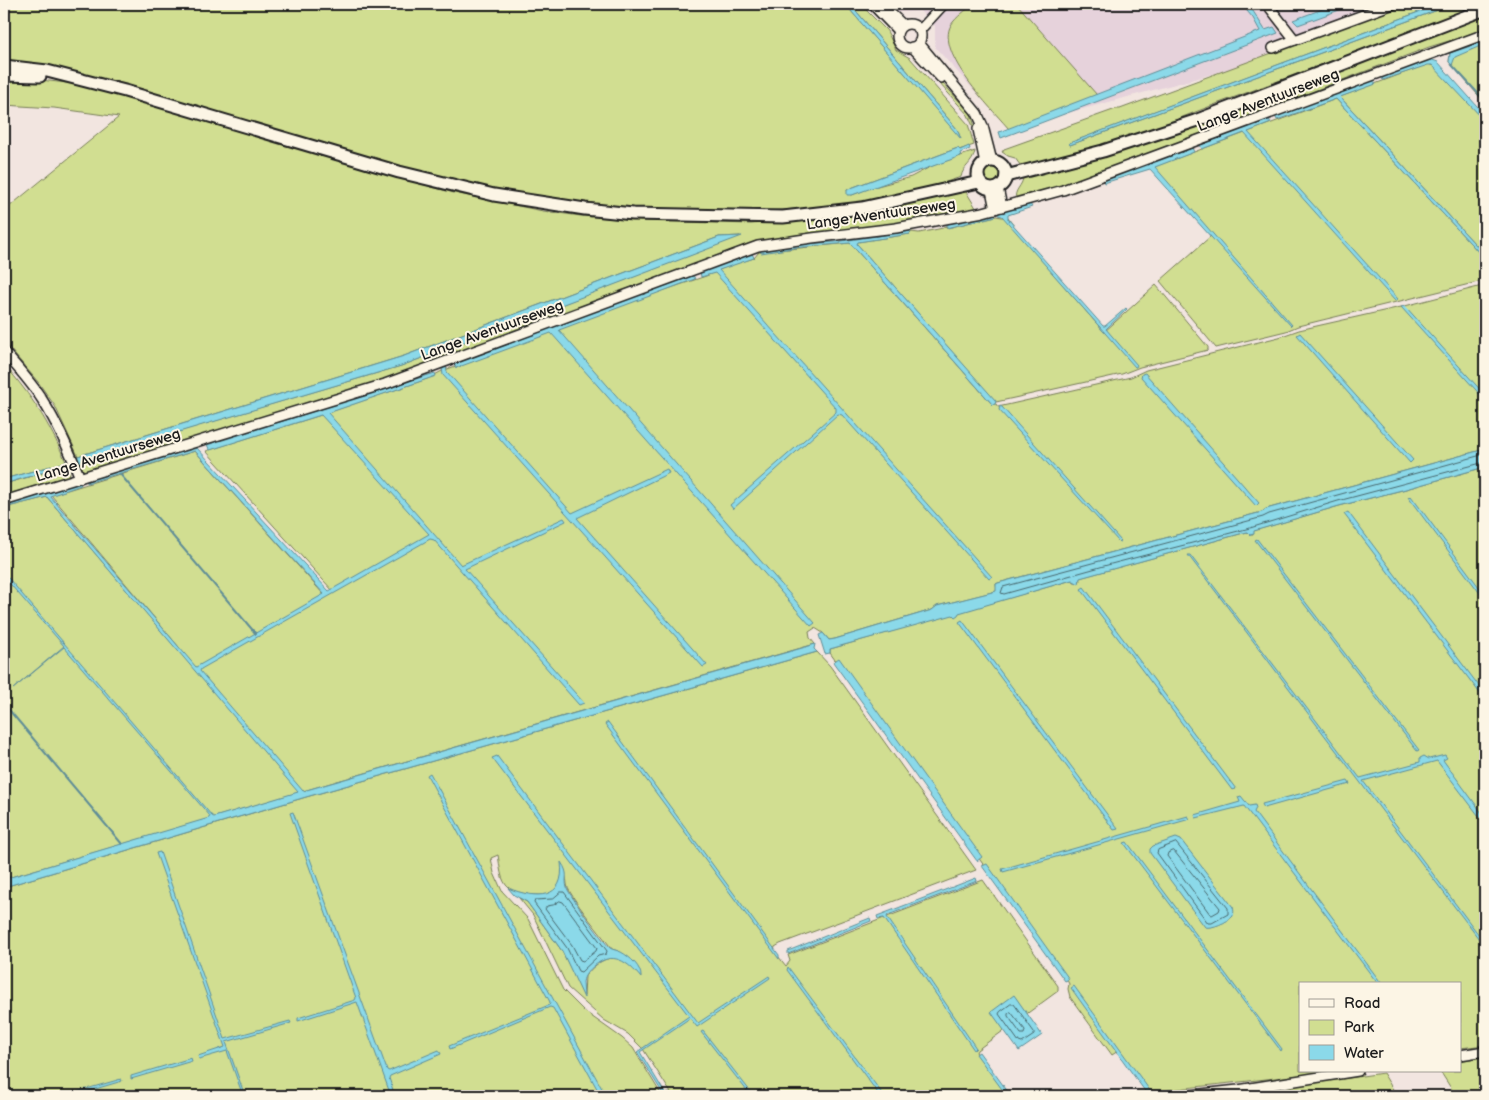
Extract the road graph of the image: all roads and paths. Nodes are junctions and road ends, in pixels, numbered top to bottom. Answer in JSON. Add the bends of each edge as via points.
{"nodes":[{"id":1,"x":872,"y":4,"type":"edge"},
{"id":2,"x":881,"y":4,"type":"edge"},
{"id":3,"x":1267,"y":4,"type":"edge"},
{"id":4,"x":1393,"y":4,"type":"edge"},
{"id":5,"x":942,"y":6,"type":"edge"},
{"id":6,"x":1485,"y":9,"type":"edge"},
{"id":7,"x":900,"y":28,"type":"junction"},
{"id":8,"x":917,"y":28,"type":"junction"},
{"id":9,"x":1485,"y":34,"type":"edge"},
{"id":10,"x":1295,"y":40,"type":"junction"},
{"id":11,"x":916,"y":45,"type":"junction"},
{"id":12,"x":1273,"y":48,"type":"dead end"},
{"id":13,"x":4,"y":66,"type":"edge"},
{"id":14,"x":4,"y":75,"type":"edge"},
{"id":15,"x":64,"y":76,"type":"junction"},
{"id":16,"x":988,"y":162,"type":"junction"},
{"id":17,"x":1005,"y":173,"type":"junction"},
{"id":18,"x":978,"y":179,"type":"junction"},
{"id":19,"x":994,"y":189,"type":"junction"},
{"id":20,"x":998,"y":208,"type":"junction"},
{"id":21,"x":4,"y":352,"type":"edge"},
{"id":22,"x":80,"y":478,"type":"junction"},
{"id":23,"x":4,"y":501,"type":"edge"},
{"id":24,"x":1485,"y":1050,"type":"edge"},
{"id":25,"x":1462,"y":1055,"type":"edge"},
{"id":26,"x":1353,"y":1072,"type":"edge"},
{"id":27,"x":1240,"y":1093,"type":"edge"},
{"id":28,"x":1184,"y":1096,"type":"edge"}],
"edges":[{"from":1,"to":7,"type":"street"},
{"from":2,"to":7,"type":"street"},
{"from":3,"to":10,"type":"street"},
{"from":4,"to":10,"type":"street"},
{"from":5,"to":8,"type":"street"},
{"from":6,"to":17,"type":"main road","via":[[1195,121],[1103,151]]},
{"from":7,"to":8,"type":"street","via":[[909,24]]},
{"from":7,"to":11,"type":"street","via":[[897,37],[900,44],[906,48]]},
{"from":8,"to":11,"type":"street","via":[[921,37]]},
{"from":9,"to":20,"type":"street","name":"Lange Aventuurseweg","via":[[1096,179]]},
{"from":10,"to":12,"type":"street"},
{"from":11,"to":16,"type":"street","via":[[977,113],[983,126]]},
{"from":13,"to":15,"type":"main road"},
{"from":14,"to":15,"type":"main road"},
{"from":15,"to":18,"type":"main road","via":[[399,172],[494,195],[585,209],[642,214],[783,217],[862,208],[958,187]]},
{"from":16,"to":17,"type":"main road","via":[[1000,163]]},
{"from":16,"to":18,"type":"main road","via":[[979,168]]},
{"from":17,"to":19,"type":"main road","via":[[1004,183]]},
{"from":18,"to":19,"type":"main road","via":[[984,188]]},
{"from":19,"to":20,"type":"street"},
{"from":20,"to":22,"type":"street","name":"Lange Aventuurseweg","via":[[896,228],[758,246],[385,384]]},
{"from":21,"to":22,"type":"street","via":[[54,418]]},
{"from":22,"to":23,"type":"street","name":"Lange Aventuurseweg"},
{"from":24,"to":25,"type":"street"},
{"from":26,"to":27,"type":"street"},
{"from":27,"to":28,"type":"street"}]}
